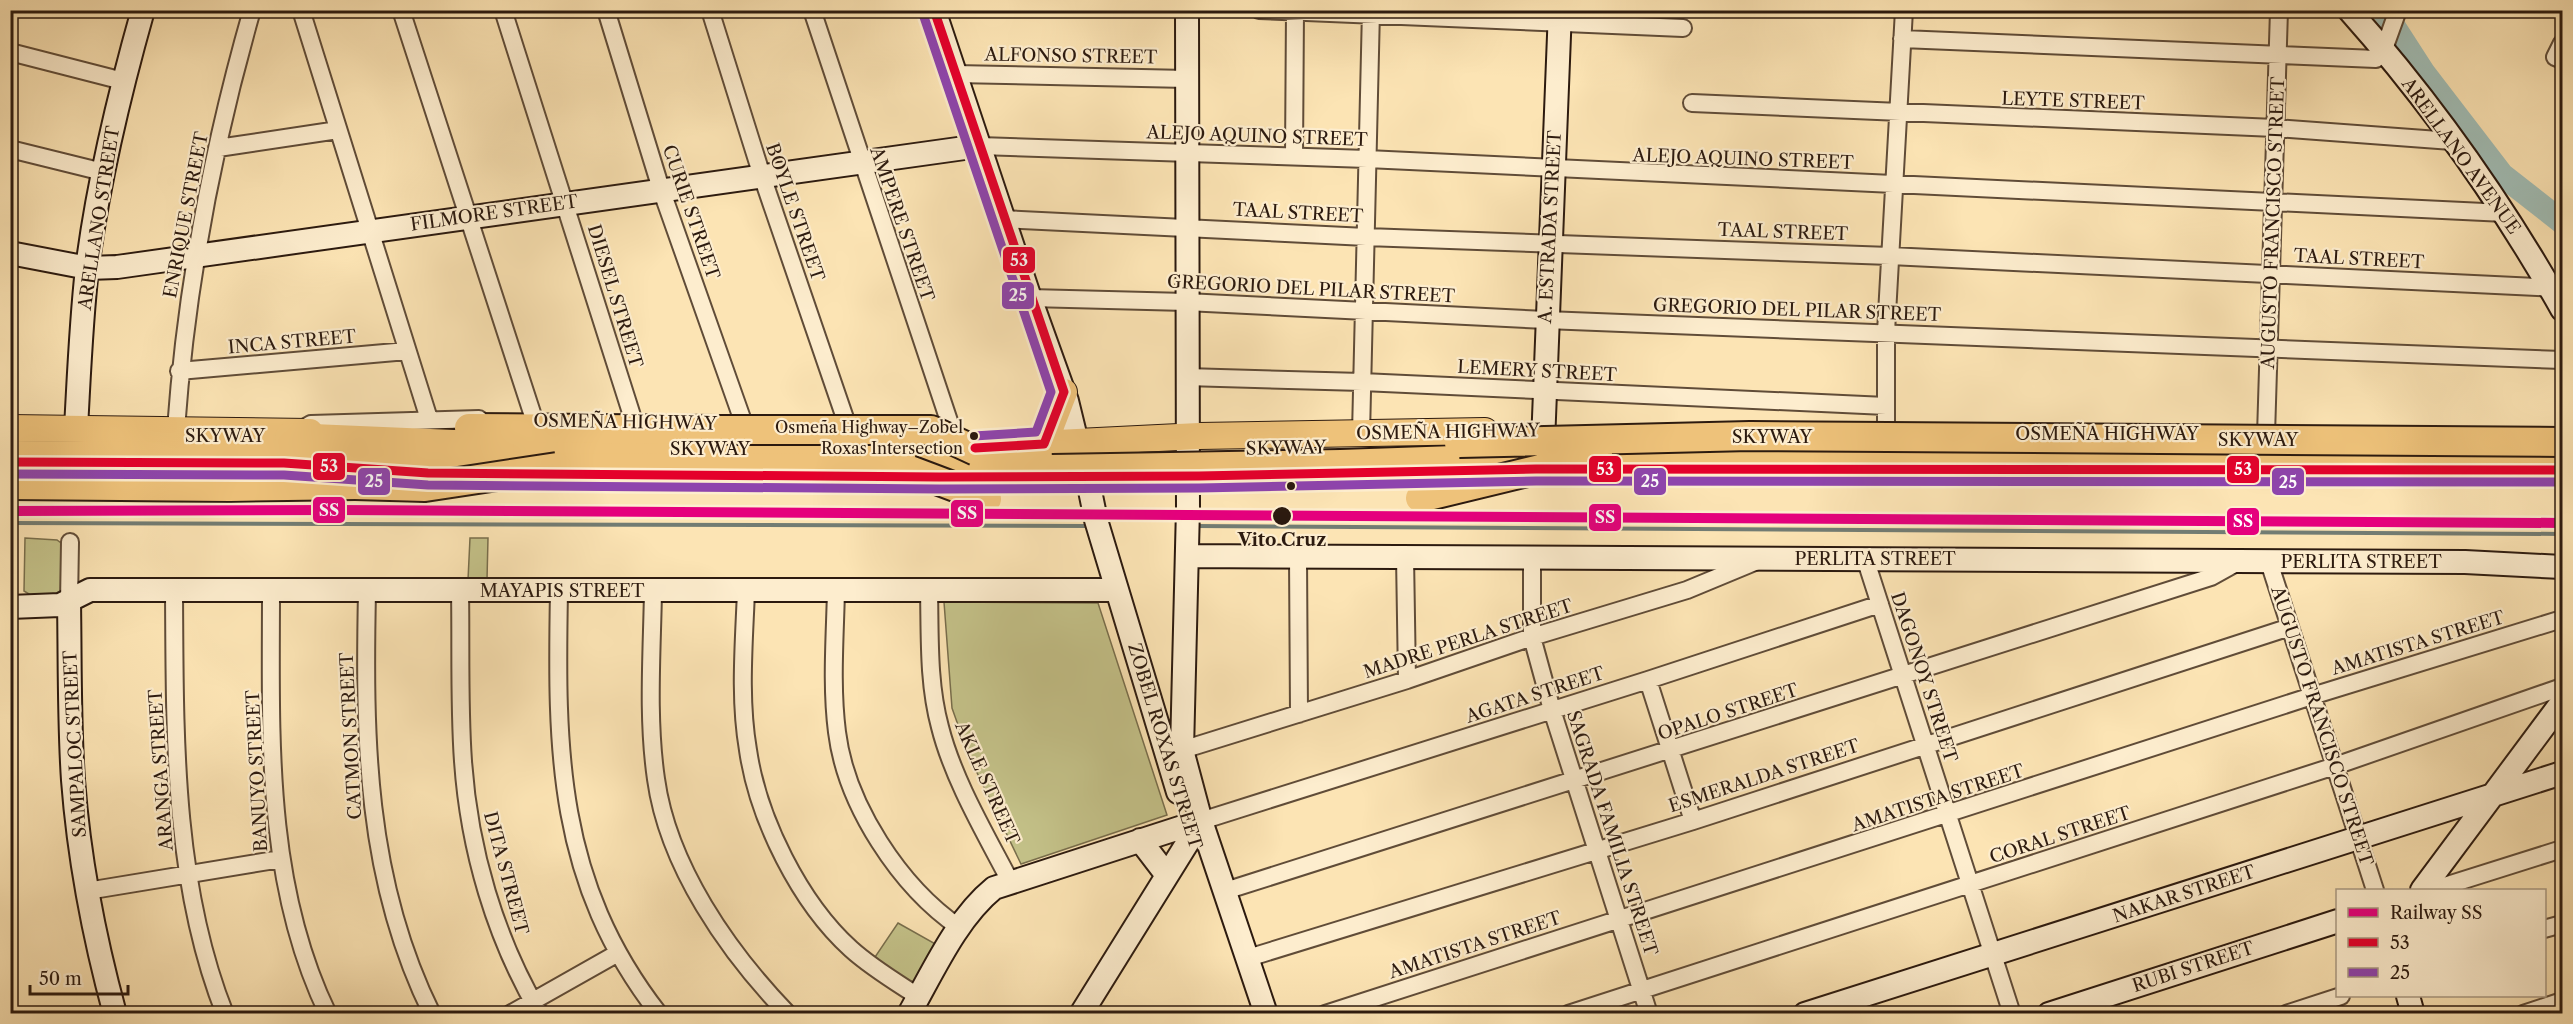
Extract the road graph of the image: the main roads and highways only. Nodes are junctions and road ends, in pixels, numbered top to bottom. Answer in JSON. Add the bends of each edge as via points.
{"nodes":[{"id":1,"x":1064,"y":392,"type":"road end"},
{"id":2,"x":10,"y":428,"type":"edge"},
{"id":3,"x":297,"y":429,"type":"junction"},
{"id":4,"x":10,"y":436,"type":"edge"},
{"id":5,"x":1543,"y":436,"type":"junction"},
{"id":6,"x":2562,"y":437,"type":"edge"},
{"id":7,"x":2562,"y":442,"type":"edge"},
{"id":8,"x":1044,"y":444,"type":"junction"},
{"id":9,"x":967,"y":450,"type":"junction"},
{"id":10,"x":10,"y":455,"type":"edge"},
{"id":11,"x":1598,"y":455,"type":"junction"},
{"id":12,"x":1187,"y":456,"type":"junction"},
{"id":13,"x":1082,"y":459,"type":"junction"},
{"id":14,"x":2562,"y":460,"type":"edge"},
{"id":15,"x":10,"y":462,"type":"edge"},
{"id":16,"x":557,"y":466,"type":"junction"},
{"id":17,"x":910,"y":470,"type":"junction"},
{"id":18,"x":2562,"y":470,"type":"edge"},
{"id":19,"x":10,"y":485,"type":"edge"},
{"id":20,"x":1420,"y":498,"type":"dead end"},
{"id":21,"x":987,"y":499,"type":"dead end"}],
"edges":[{"from":1,"to":8,"type":"main road"},
{"from":2,"to":3,"type":"main road","name":"OSMEÑA HIGHWAY"},
{"from":3,"to":9,"type":"main road","name":"OSMEÑA HIGHWAY","via":[[437,441],[644,449]]},
{"from":3,"to":9,"type":"highway","bridge":true,"via":[[417,423],[931,430]]},
{"from":4,"to":9,"type":"highway","name":"SKYWAY","via":[[282,436],[557,449]]},
{"from":5,"to":6,"type":"main road","name":"OSMEÑA HIGHWAY","via":[[1795,432]]},
{"from":5,"to":12,"type":"main road","name":"OSMEÑA HIGHWAY"},
{"from":5,"to":12,"type":"main road","name":"OSMEÑA HIGHWAY","via":[[1361,434]]},
{"from":7,"to":9,"type":"highway","name":"SKYWAY","bridge":true,"via":[[1750,436],[1285,448]]},
{"from":8,"to":9,"type":"main road","name":"OSMEÑA HIGHWAY"},
{"from":8,"to":13,"type":"main road","name":"OSMEÑA HIGHWAY"},
{"from":10,"to":16,"type":"highway","name":"SKYWAY","bridge":true,"via":[[284,456]]},
{"from":11,"to":14,"type":"highway","name":"SKYWAY"},
{"from":11,"to":17,"type":"highway","name":"SKYWAY","bridge":true,"via":[[1166,469]]},
{"from":11,"to":20,"type":"highway","bridge":true},
{"from":12,"to":13,"type":"main road","name":"OSMEÑA HIGHWAY"},
{"from":12,"to":13,"type":"main road","name":"OSMEÑA HIGHWAY"},
{"from":12,"to":18,"type":"main road","name":"OSMEÑA HIGHWAY","via":[[1536,469]]},
{"from":13,"to":15,"type":"main road","name":"OSMEÑA HIGHWAY","via":[[428,473],[284,463]]},
{"from":16,"to":17,"type":"highway","name":"SKYWAY"},
{"from":16,"to":19,"type":"highway","bridge":true,"via":[[425,486]]},
{"from":17,"to":21,"type":"highway","bridge":true}]}
